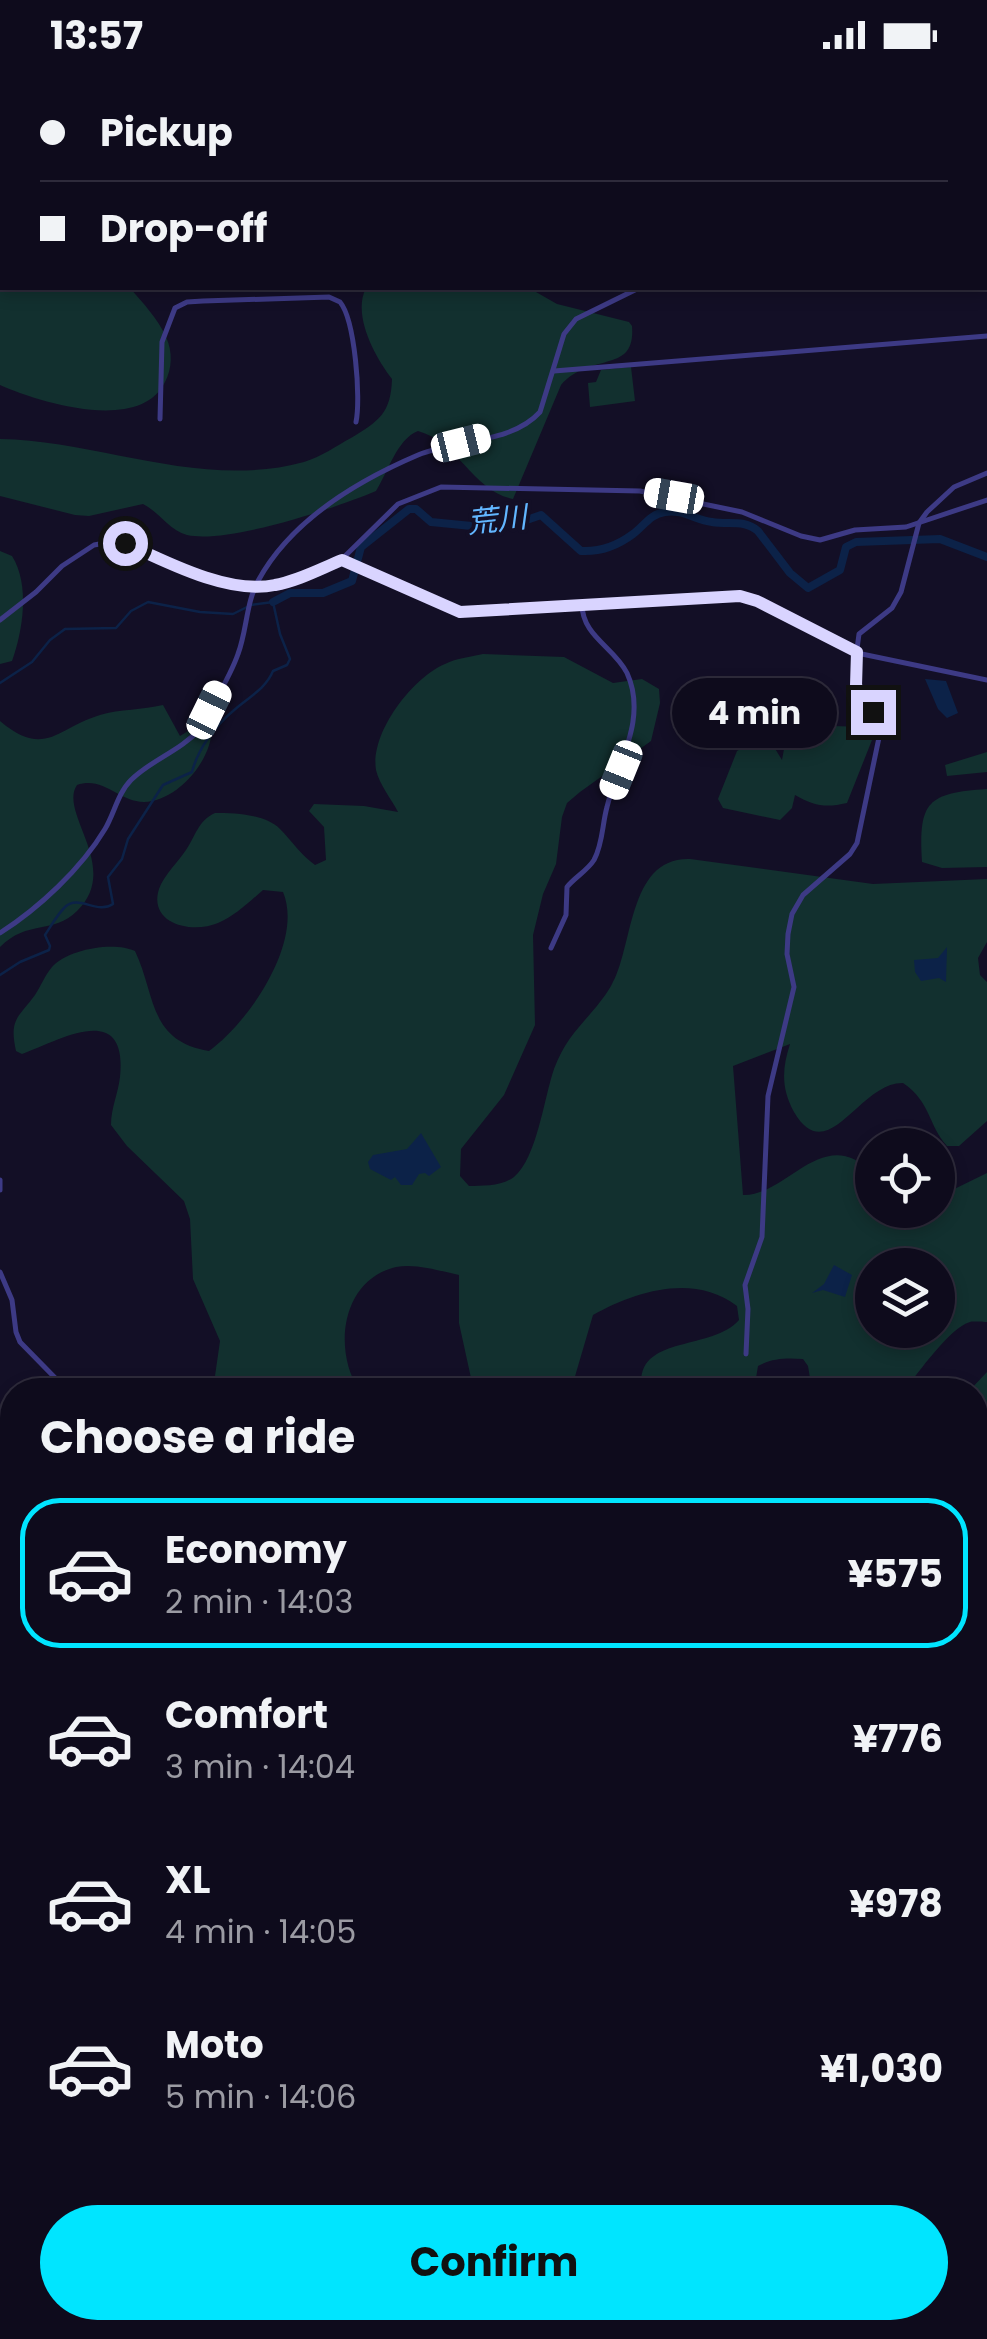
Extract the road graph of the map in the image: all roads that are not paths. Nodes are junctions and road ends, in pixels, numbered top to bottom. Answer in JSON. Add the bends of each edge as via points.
{"nodes":[{"id":1,"x":297,"y":290,"type":"edge"},
{"id":2,"x":634,"y":290,"type":"edge"},
{"id":3,"x":297,"y":298,"type":"junction"},
{"id":4,"x":987,"y":336,"type":"edge"},
{"id":5,"x":554,"y":370,"type":"junction"},
{"id":6,"x":160,"y":419,"type":"dead end"},
{"id":7,"x":356,"y":422,"type":"dead end"},
{"id":8,"x":987,"y":474,"type":"edge"},
{"id":9,"x":987,"y":500,"type":"edge"},
{"id":10,"x":919,"y":523,"type":"junction"},
{"id":11,"x":345,"y":560,"type":"junction"},
{"id":12,"x":255,"y":587,"type":"junction"},
{"id":13,"x":582,"y":604,"type":"junction"},
{"id":14,"x":0,"y":620,"type":"edge"},
{"id":15,"x":857,"y":652,"type":"junction"},
{"id":16,"x":987,"y":680,"type":"edge"},
{"id":17,"x":0,"y":933,"type":"edge"},
{"id":18,"x":550,"y":948,"type":"dead end"},
{"id":19,"x":0,"y":1180,"type":"edge"},
{"id":20,"x":0,"y":1190,"type":"edge"},
{"id":21,"x":0,"y":1272,"type":"edge"},
{"id":22,"x":746,"y":1354,"type":"dead end"},
{"id":23,"x":56,"y":1378,"type":"edge"}],
"edges":[{"from":1,"to":3,"type":"street"},
{"from":2,"to":5,"type":"street","via":[[576,319],[564,334]]},
{"from":3,"to":6,"type":"street","via":[[175,308],[162,342]]},
{"from":3,"to":7,"type":"street","via":[[329,297],[346,308]]},
{"from":4,"to":5,"type":"street"},
{"from":5,"to":12,"type":"street","via":[[530,422],[421,454],[326,505],[293,535]]},
{"from":8,"to":10,"type":"street","via":[[954,487]]},
{"from":9,"to":10,"type":"street"},
{"from":10,"to":11,"type":"street","via":[[820,540],[742,512],[640,490],[450,486],[398,504]]},
{"from":10,"to":15,"type":"street","via":[[900,592],[892,608],[860,634]]},
{"from":11,"to":12,"type":"street"},
{"from":11,"to":13,"type":"street","via":[[460,612]]},
{"from":12,"to":14,"type":"street","via":[[184,572],[110,542],[77,555]]},
{"from":12,"to":17,"type":"street","via":[[236,658],[200,729],[132,779],[84,856],[34,909]]},
{"from":13,"to":15,"type":"street","via":[[740,596]]},
{"from":13,"to":18,"type":"street","via":[[585,623],[628,676],[633,724],[598,850],[567,888],[566,915]]},
{"from":15,"to":16,"type":"street"},
{"from":15,"to":22,"type":"street","via":[[856,686],[881,728],[860,834],[850,854],[803,895],[792,914],[787,954],[794,987],[766,1112],[762,1237],[745,1285]]},
{"from":19,"to":20,"type":"street"},
{"from":21,"to":23,"type":"street","via":[[20,1342]]}]}
